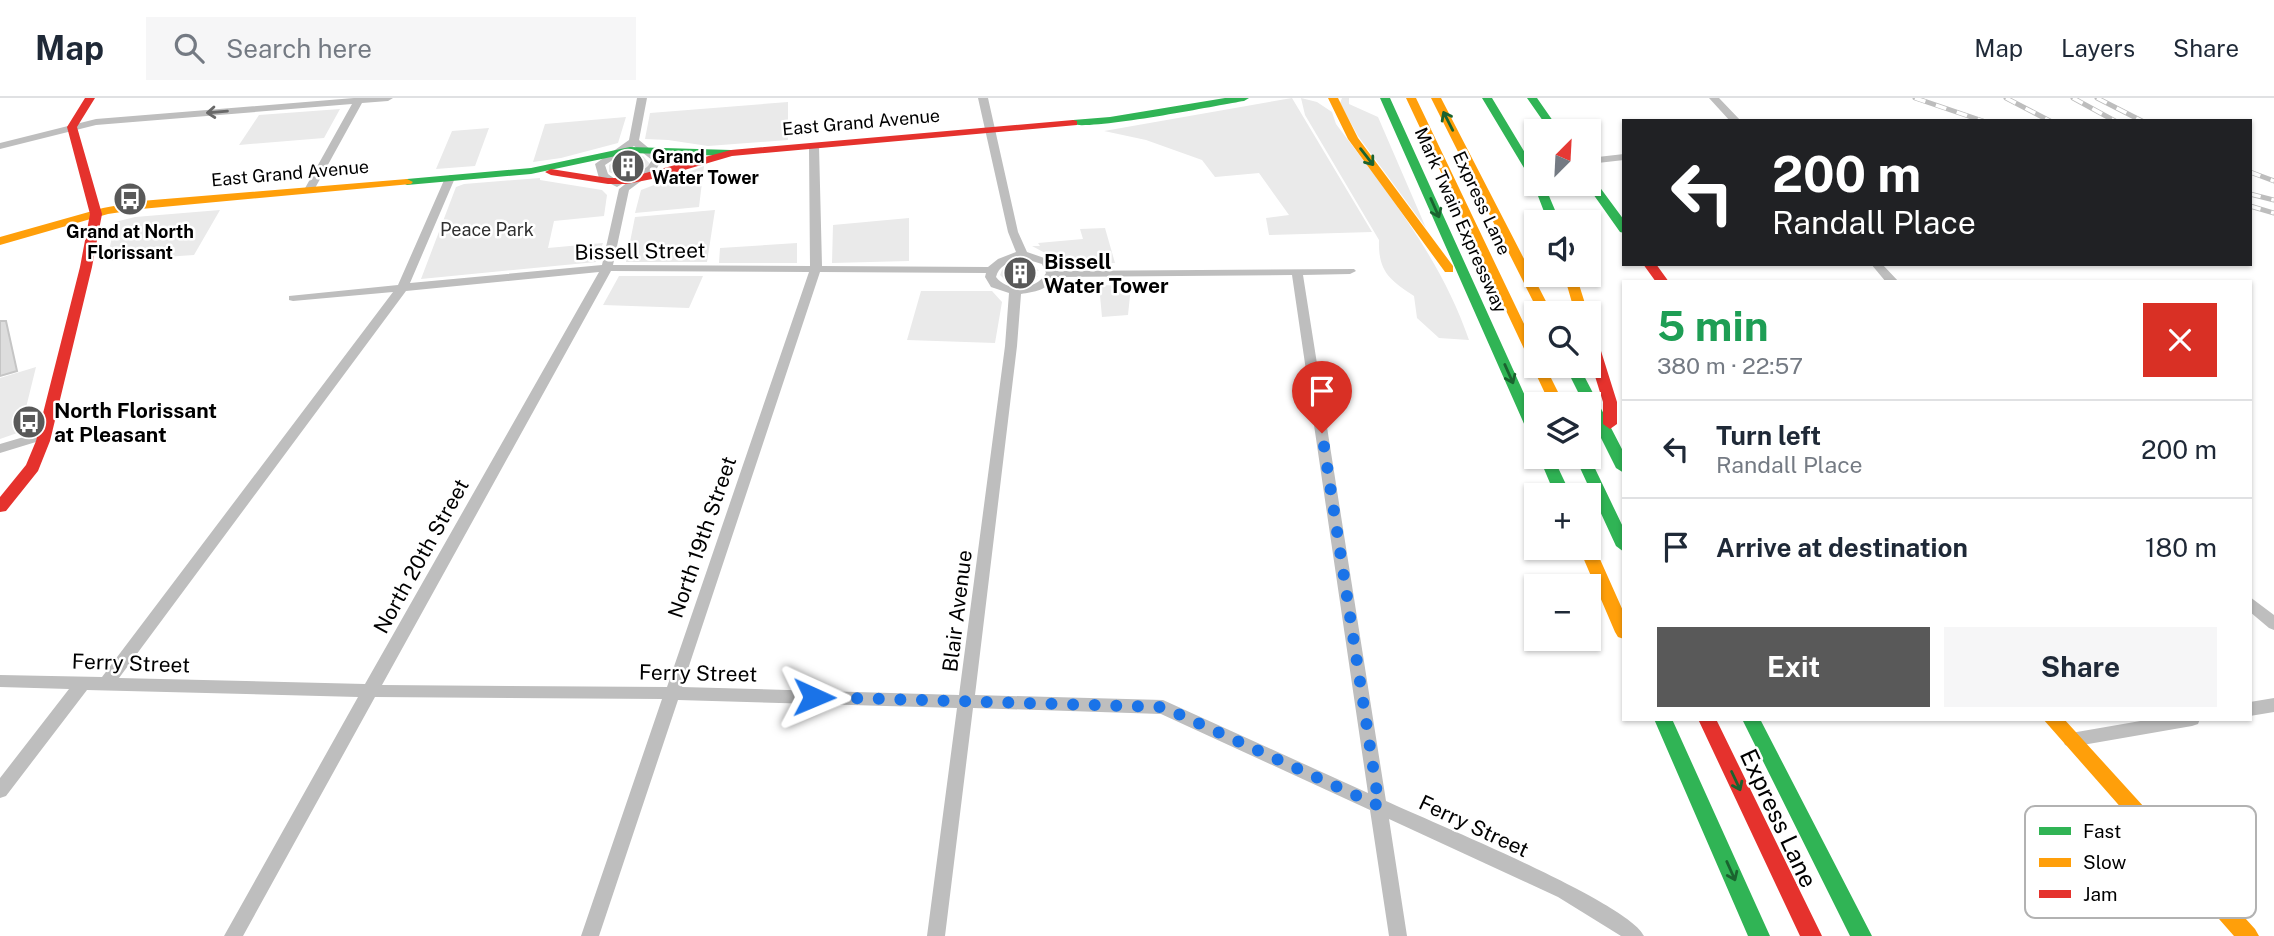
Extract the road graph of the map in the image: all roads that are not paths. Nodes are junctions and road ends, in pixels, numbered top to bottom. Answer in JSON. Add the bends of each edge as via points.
{"nodes":[{"id":1,"x":90,"y":98,"type":"edge"},
{"id":2,"x":388,"y":98,"type":"edge"},
{"id":3,"x":642,"y":98,"type":"edge"},
{"id":4,"x":983,"y":98,"type":"edge"},
{"id":5,"x":1244,"y":98,"type":"edge"},
{"id":6,"x":1314,"y":98,"type":"edge"},
{"id":7,"x":1436,"y":98,"type":"edge"},
{"id":8,"x":1487,"y":98,"type":"edge"},
{"id":9,"x":1532,"y":98,"type":"edge"},
{"id":10,"x":1714,"y":98,"type":"edge"},
{"id":11,"x":359,"y":99,"type":"edge"},
{"id":12,"x":1411,"y":99,"type":"edge"},
{"id":13,"x":1386,"y":100,"type":"edge"},
{"id":14,"x":1336,"y":104,"type":"edge"},
{"id":15,"x":1547,"y":119,"type":"edge"},
{"id":16,"x":1734,"y":119,"type":"edge"},
{"id":17,"x":72,"y":127,"type":"junction"},
{"id":18,"x":990,"y":130,"type":"junction"},
{"id":19,"x":640,"y":145,"type":"junction"},
{"id":20,"x":0,"y":146,"type":"edge"},
{"id":21,"x":814,"y":146,"type":"junction"},
{"id":22,"x":620,"y":152,"type":"junction"},
{"id":23,"x":731,"y":153,"type":"junction"},
{"id":24,"x":1622,"y":157,"type":"edge"},
{"id":25,"x":1524,"y":160,"type":"edge"},
{"id":26,"x":1601,"y":160,"type":"edge"},
{"id":27,"x":531,"y":171,"type":"junction"},
{"id":28,"x":450,"y":178,"type":"junction"},
{"id":29,"x":624,"y":184,"type":"junction"},
{"id":30,"x":309,"y":190,"type":"junction"},
{"id":31,"x":1600,"y":196,"type":"edge"},
{"id":32,"x":96,"y":214,"type":"junction"},
{"id":33,"x":1622,"y":226,"type":"edge"},
{"id":34,"x":0,"y":241,"type":"edge"},
{"id":35,"x":1022,"y":254,"type":"junction"},
{"id":36,"x":1651,"y":266,"type":"edge"},
{"id":37,"x":1878,"y":266,"type":"edge"},
{"id":38,"x":607,"y":268,"type":"junction"},
{"id":39,"x":816,"y":269,"type":"junction"},
{"id":40,"x":989,"y":270,"type":"junction"},
{"id":41,"x":1297,"y":271,"type":"junction"},
{"id":42,"x":1350,"y":271,"type":"dead end"},
{"id":43,"x":1052,"y":274,"type":"junction"},
{"id":44,"x":1661,"y":280,"type":"edge"},
{"id":45,"x":1891,"y":280,"type":"edge"},
{"id":46,"x":402,"y":288,"type":"junction"},
{"id":47,"x":1015,"y":292,"type":"junction"},
{"id":48,"x":293,"y":298,"type":"dead end"},
{"id":49,"x":1540,"y":301,"type":"edge"},
{"id":50,"x":1482,"y":314,"type":"junction"},
{"id":51,"x":1524,"y":337,"type":"edge"},
{"id":52,"x":1601,"y":373,"type":"edge"},
{"id":53,"x":1578,"y":378,"type":"edge"},
{"id":54,"x":1524,"y":408,"type":"edge"},
{"id":55,"x":44,"y":435,"type":"junction"},
{"id":56,"x":1611,"y":441,"type":"junction"},
{"id":57,"x":0,"y":449,"type":"edge"},
{"id":58,"x":1622,"y":464,"type":"edge"},
{"id":59,"x":1588,"y":469,"type":"edge"},
{"id":60,"x":0,"y":508,"type":"edge"},
{"id":61,"x":1622,"y":542,"type":"edge"},
{"id":62,"x":1592,"y":560,"type":"edge"},
{"id":63,"x":2252,"y":605,"type":"edge"},
{"id":64,"x":2274,"y":624,"type":"edge"},
{"id":65,"x":1622,"y":627,"type":"edge"},
{"id":66,"x":0,"y":681,"type":"edge"},
{"id":67,"x":83,"y":683,"type":"junction"},
{"id":68,"x":106,"y":684,"type":"junction"},
{"id":69,"x":372,"y":691,"type":"junction"},
{"id":70,"x":671,"y":693,"type":"junction"},
{"id":71,"x":967,"y":701,"type":"junction"},
{"id":72,"x":2274,"y":705,"type":"edge"},
{"id":73,"x":2252,"y":709,"type":"edge"},
{"id":74,"x":1664,"y":721,"type":"edge"},
{"id":75,"x":1708,"y":721,"type":"edge"},
{"id":76,"x":1752,"y":721,"type":"edge"},
{"id":77,"x":2054,"y":721,"type":"edge"},
{"id":78,"x":2180,"y":721,"type":"edge"},
{"id":79,"x":2071,"y":740,"type":"junction"},
{"id":80,"x":0,"y":791,"type":"edge"},
{"id":81,"x":1379,"y":806,"type":"junction"},
{"id":82,"x":2131,"y":806,"type":"edge"},
{"id":83,"x":2232,"y":918,"type":"edge"},
{"id":84,"x":233,"y":936,"type":"edge"},
{"id":85,"x":590,"y":936,"type":"edge"},
{"id":86,"x":936,"y":936,"type":"edge"},
{"id":87,"x":1398,"y":936,"type":"edge"},
{"id":88,"x":1635,"y":936,"type":"edge"},
{"id":89,"x":1759,"y":936,"type":"edge"},
{"id":90,"x":1811,"y":936,"type":"edge"},
{"id":91,"x":1861,"y":936,"type":"edge"},
{"id":92,"x":2248,"y":936,"type":"edge"}],
"edges":[{"from":1,"to":17,"type":"main road"},
{"from":2,"to":11,"type":"street"},
{"from":3,"to":19,"type":"street","name":"North 20th Street"},
{"from":4,"to":18,"type":"street"},
{"from":5,"to":18,"type":"main road","name":"East Grand Avenue","via":[[1134,117]]},
{"from":6,"to":14,"type":"main road"},
{"from":49,"to":7,"type":"main road","name":"Mark Twain Expressway","one_way":true},
{"from":8,"to":25,"type":"main road"},
{"from":9,"to":15,"type":"main road"},
{"from":10,"to":16,"type":"street"},
{"from":11,"to":17,"type":"street","one_way":true,"via":[[96,121]]},
{"from":11,"to":30,"type":"street"},
{"from":12,"to":51,"type":"main road","name":"Express Lane"},
{"from":13,"to":50,"type":"main road","name":"Mark Twain Expressway","one_way":true},
{"from":14,"to":50,"type":"main road","one_way":true,"via":[[1353,139]]},
{"from":17,"to":20,"type":"street"},
{"from":17,"to":32,"type":"main road"},
{"from":18,"to":21,"type":"main road","name":"East Grand Avenue"},
{"from":18,"to":35,"type":"street"},
{"from":19,"to":22,"type":"main road","name":"East Grand Avenue"},
{"from":19,"to":23,"type":"main road","name":"East Grand Avenue"},
{"from":19,"to":29,"type":"street","name":"North 20th Street","via":[[655,155],[656,163]]},
{"from":21,"to":23,"type":"main road","name":"East Grand Avenue"},
{"from":21,"to":39,"type":"street","name":"North 19th Street"},
{"from":22,"to":27,"type":"main road","name":"East Grand Avenue"},
{"from":22,"to":29,"type":"street","name":"North 20th Street","via":[[600,164],[600,172]]},
{"from":23,"to":29,"type":"main road","name":"East Grand Avenue"},
{"from":24,"to":26,"type":"street"},
{"from":27,"to":28,"type":"main road","name":"East Grand Avenue"},
{"from":27,"to":29,"type":"main road","name":"East Grand Avenue"},
{"from":28,"to":30,"type":"main road","name":"East Grand Avenue"},
{"from":28,"to":46,"type":"street"},
{"from":29,"to":38,"type":"street","name":"North 20th Street"},
{"from":30,"to":32,"type":"main road","name":"East Grand Avenue","via":[[141,205]]},
{"from":31,"to":33,"type":"main road"},
{"from":32,"to":34,"type":"main road","name":"East Grand Avenue"},
{"from":32,"to":55,"type":"main road"},
{"from":35,"to":40,"type":"street","via":[[1001,260]]},
{"from":35,"to":43,"type":"street","via":[[1046,262]]},
{"from":36,"to":44,"type":"main road"},
{"from":37,"to":45,"type":"street"},
{"from":38,"to":39,"type":"street","name":"Bissell Street"},
{"from":38,"to":46,"type":"street","name":"Bissell Street"},
{"from":38,"to":69,"type":"street","name":"North 20th Street"},
{"from":39,"to":40,"type":"street","name":"Bissell Street"},
{"from":39,"to":70,"type":"street","name":"North 19th Street"},
{"from":40,"to":47,"type":"street","via":[[994,285]]},
{"from":41,"to":42,"type":"street"},
{"from":41,"to":43,"type":"street"},
{"from":41,"to":81,"type":"street"},
{"from":43,"to":47,"type":"street","via":[[1040,287]]},
{"from":46,"to":48,"type":"street","name":"Bissell Street"},
{"from":46,"to":68,"type":"street"},
{"from":47,"to":71,"type":"street","name":"Blair Avenue"},
{"from":50,"to":54,"type":"main road","name":"Mark Twain Expressway","one_way":true},
{"from":52,"to":56,"type":"main road","via":[[1610,402]]},
{"from":53,"to":56,"type":"main road"},
{"from":55,"to":57,"type":"street"},
{"from":55,"to":60,"type":"main road","via":[[33,467]]},
{"from":56,"to":58,"type":"main road"},
{"from":59,"to":61,"type":"main road"},
{"from":62,"to":65,"type":"main road"},
{"from":63,"to":64,"type":"street"},
{"from":66,"to":67,"type":"street","name":"Ferry Street"},
{"from":67,"to":68,"type":"street","name":"Ferry Street"},
{"from":67,"to":80,"type":"street"},
{"from":68,"to":69,"type":"street","name":"Ferry Street"},
{"from":69,"to":70,"type":"street","name":"Ferry Street"},
{"from":69,"to":84,"type":"street","name":"North 20th Street"},
{"from":70,"to":71,"type":"street","name":"Ferry Street"},
{"from":70,"to":85,"type":"street","name":"North 19th Street"},
{"from":71,"to":81,"type":"street","name":"Ferry Street","via":[[1163,707]]},
{"from":71,"to":86,"type":"street","name":"Blair Avenue"},
{"from":72,"to":73,"type":"street"},
{"from":74,"to":89,"type":"main road","one_way":true},
{"from":75,"to":90,"type":"main road","name":"Express Lane","one_way":true},
{"from":76,"to":91,"type":"main road"},
{"from":77,"to":79,"type":"main road"},
{"from":78,"to":79,"type":"street"},
{"from":79,"to":82,"type":"main road"},
{"from":81,"to":87,"type":"street"},
{"from":81,"to":88,"type":"street","name":"Ferry Street","via":[[1564,891]]},
{"from":83,"to":92,"type":"main road"}]}
